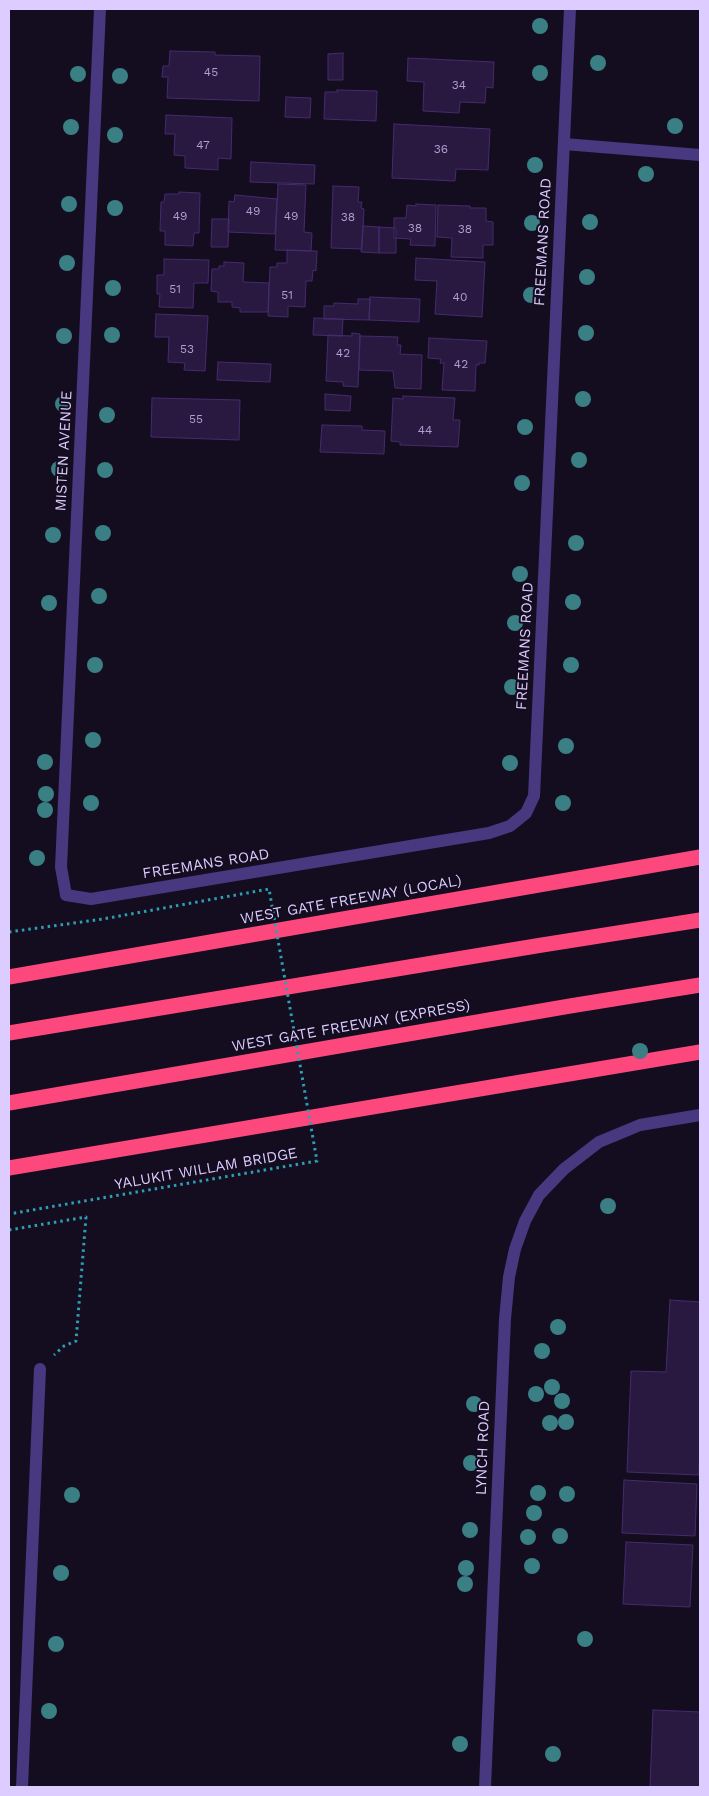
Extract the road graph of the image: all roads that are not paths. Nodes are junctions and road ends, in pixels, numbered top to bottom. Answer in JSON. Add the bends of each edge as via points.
{"nodes":[{"id":1,"x":100,"y":9,"type":"edge"},
{"id":2,"x":570,"y":9,"type":"edge"},
{"id":3,"x":564,"y":144,"type":"junction"},
{"id":4,"x":700,"y":155,"type":"edge"},
{"id":5,"x":700,"y":857,"type":"edge"},
{"id":6,"x":66,"y":895,"type":"joint"},
{"id":7,"x":700,"y":920,"type":"edge"},
{"id":8,"x":9,"y":977,"type":"edge"},
{"id":9,"x":700,"y":985,"type":"edge"},
{"id":10,"x":9,"y":1033,"type":"edge"},
{"id":11,"x":700,"y":1052,"type":"edge"},
{"id":12,"x":9,"y":1103,"type":"edge"},
{"id":13,"x":700,"y":1115,"type":"edge"},
{"id":14,"x":9,"y":1168,"type":"edge"},
{"id":15,"x":40,"y":1369,"type":"road end"},
{"id":16,"x":22,"y":1787,"type":"edge"},
{"id":17,"x":485,"y":1787,"type":"edge"}],
"edges":[{"from":1,"to":6,"type":"street","name":"MISTEN AVENUE","via":[[61,867]]},
{"from":2,"to":3,"type":"street","name":"FREEMANS ROAD"},
{"from":3,"to":4,"type":"street"},
{"from":3,"to":6,"type":"street","name":"FREEMANS ROAD","via":[[534,796],[526,813],[510,826],[489,833],[91,899]]},
{"from":5,"to":8,"type":"highway","name":"WEST GATE FREEWAY (LOCAL)"},
{"from":7,"to":10,"type":"highway"},
{"from":9,"to":12,"type":"highway","name":"WEST GATE FREEWAY (EXPRESS)"},
{"from":11,"to":14,"type":"highway"},
{"from":13,"to":17,"type":"street","name":"LYNCH ROAD","via":[[640,1126],[599,1142],[564,1169],[539,1195],[524,1220],[509,1277],[505,1319]]},
{"from":15,"to":16,"type":"street"}]}
